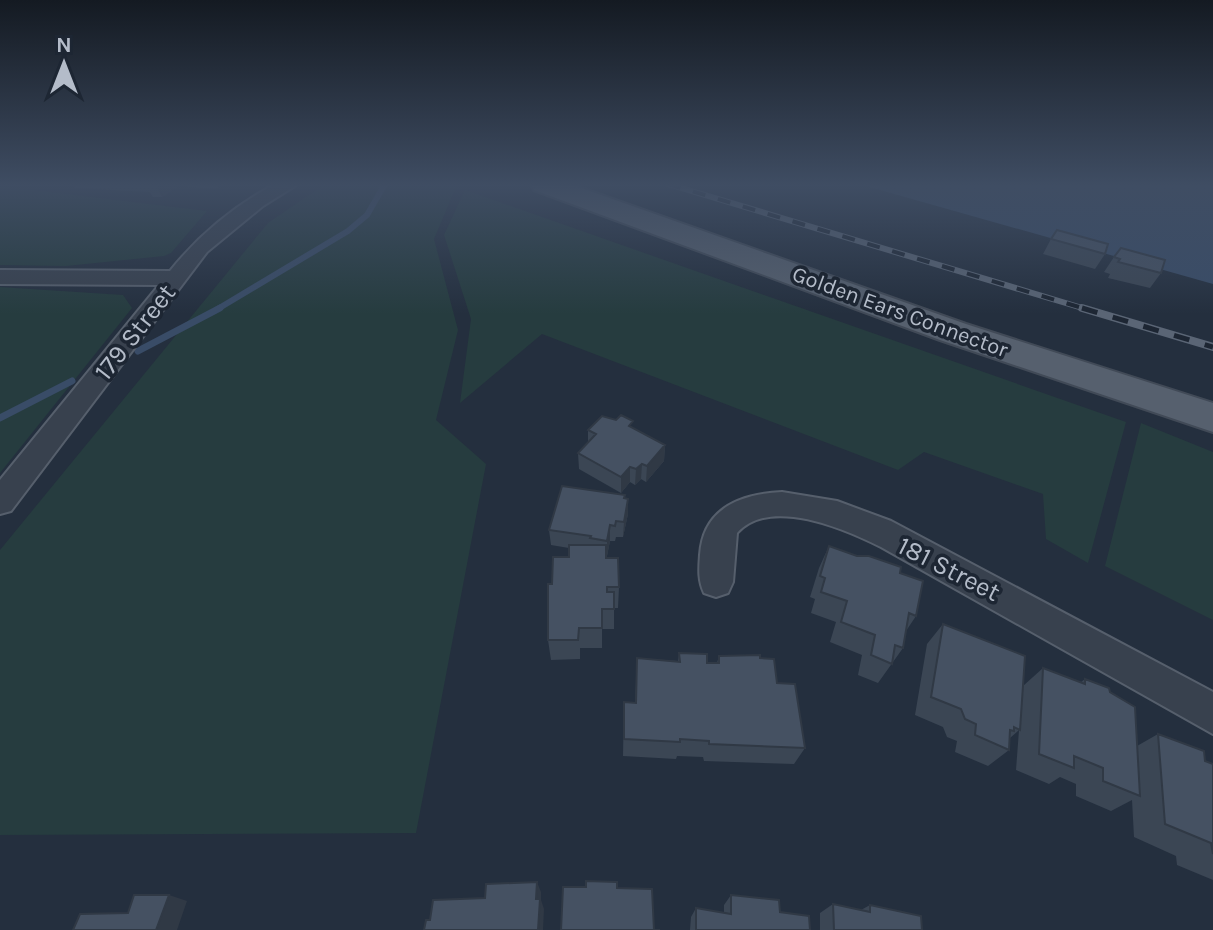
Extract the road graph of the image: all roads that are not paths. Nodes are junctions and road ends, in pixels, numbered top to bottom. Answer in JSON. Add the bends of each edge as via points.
{"nodes":[{"id":1,"x":224,"y":227,"type":"edge"},
{"id":2,"x":664,"y":227,"type":"edge"},
{"id":3,"x":0,"y":277,"type":"edge"},
{"id":4,"x":177,"y":278,"type":"junction"},
{"id":5,"x":1213,"y":418,"type":"edge"},
{"id":6,"x":0,"y":502,"type":"edge"},
{"id":7,"x":716,"y":582,"type":"dead end"},
{"id":8,"x":1213,"y":714,"type":"edge"}],
"edges":[{"from":1,"to":4,"type":"street","name":"179 Street"},
{"from":2,"to":5,"type":"main road","name":"Golden Ears Connector","via":[[953,332]]},
{"from":3,"to":4,"type":"street"},
{"from":4,"to":6,"type":"street","name":"179 Street"},
{"from":7,"to":8,"type":"street","name":"181 Street","via":[[718,539],[737,515],[789,506],[836,514],[1051,620]]}]}
